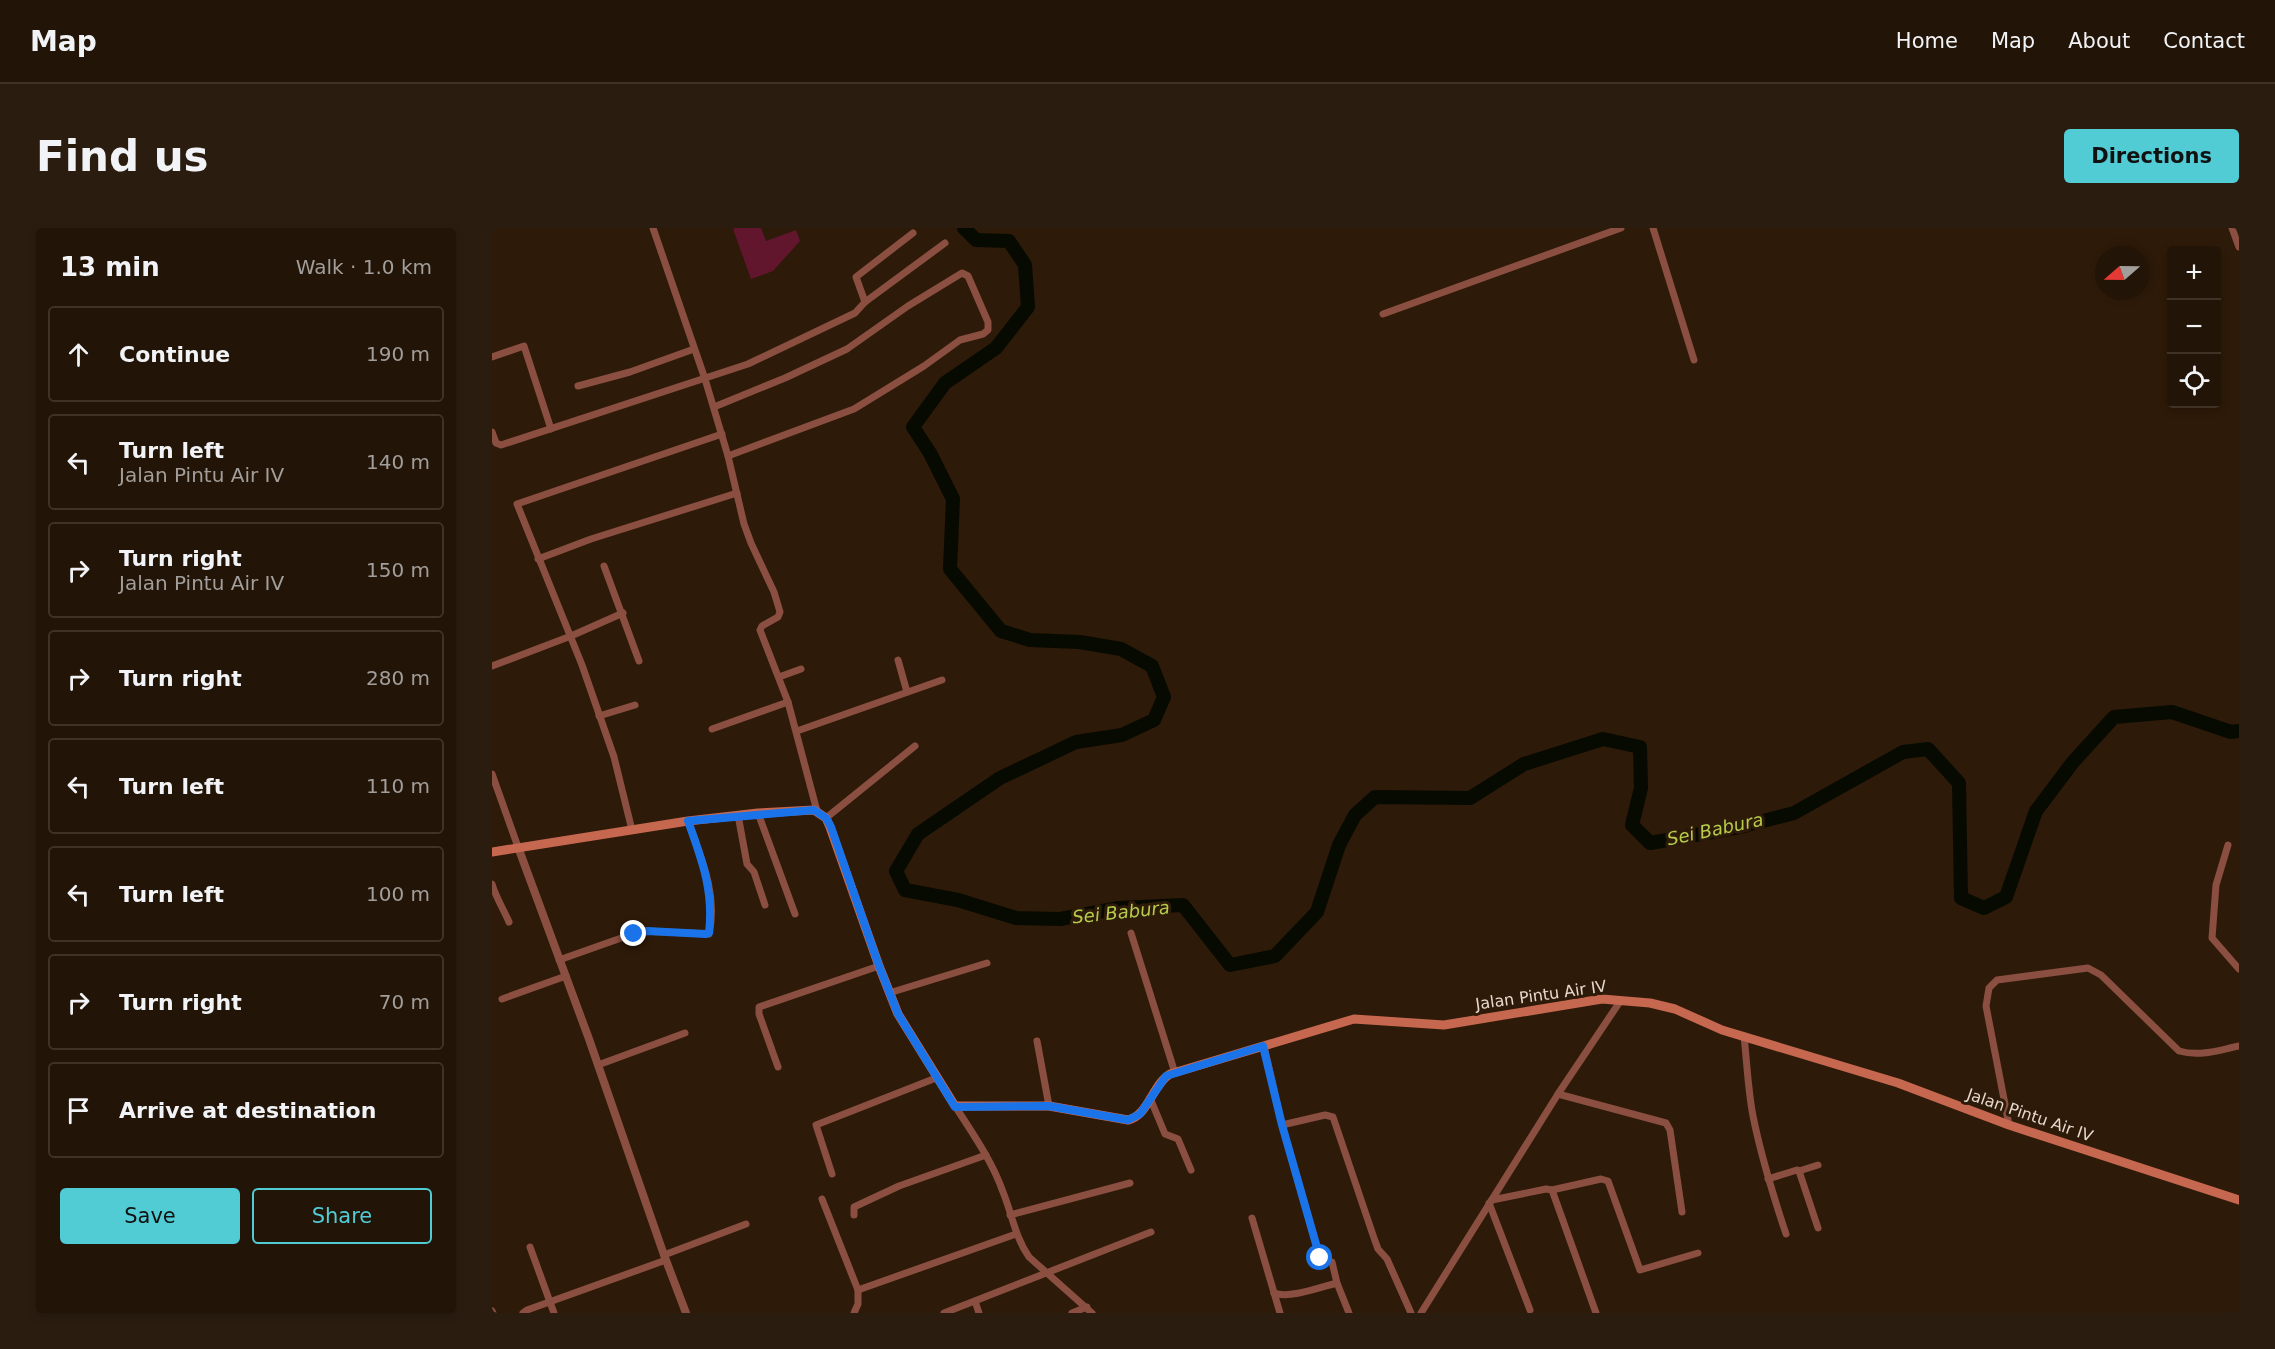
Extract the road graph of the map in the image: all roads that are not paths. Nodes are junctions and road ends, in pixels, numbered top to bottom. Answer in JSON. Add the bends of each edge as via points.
{"nodes":[{"id":1,"x":653,"y":228,"type":"edge"},
{"id":2,"x":1621,"y":228,"type":"edge"},
{"id":3,"x":1653,"y":228,"type":"edge"},
{"id":4,"x":2232,"y":228,"type":"edge"},
{"id":5,"x":913,"y":233,"type":"dead end"},
{"id":6,"x":945,"y":243,"type":"dead end"},
{"id":7,"x":2239,"y":247,"type":"edge"},
{"id":8,"x":865,"y":302,"type":"junction"},
{"id":9,"x":1383,"y":314,"type":"dead end"},
{"id":10,"x":694,"y":349,"type":"junction"},
{"id":11,"x":492,"y":357,"type":"edge"},
{"id":12,"x":1694,"y":360,"type":"dead end"},
{"id":13,"x":705,"y":378,"type":"junction"},
{"id":14,"x":578,"y":386,"type":"dead end"},
{"id":15,"x":714,"y":407,"type":"junction"},
{"id":16,"x":551,"y":429,"type":"junction"},
{"id":17,"x":492,"y":432,"type":"edge"},
{"id":18,"x":722,"y":434,"type":"junction"},
{"id":19,"x":728,"y":456,"type":"junction"},
{"id":20,"x":737,"y":493,"type":"junction"},
{"id":21,"x":538,"y":559,"type":"junction"},
{"id":22,"x":604,"y":566,"type":"dead end"},
{"id":23,"x":623,"y":613,"type":"junction"},
{"id":24,"x":571,"y":636,"type":"junction"},
{"id":25,"x":898,"y":660,"type":"dead end"},
{"id":26,"x":639,"y":661,"type":"dead end"},
{"id":27,"x":492,"y":666,"type":"edge"},
{"id":28,"x":801,"y":669,"type":"dead end"},
{"id":29,"x":780,"y":677,"type":"junction"},
{"id":30,"x":942,"y":680,"type":"dead end"},
{"id":31,"x":907,"y":692,"type":"junction"},
{"id":32,"x":788,"y":702,"type":"junction"},
{"id":33,"x":635,"y":705,"type":"dead end"},
{"id":34,"x":599,"y":716,"type":"junction"},
{"id":35,"x":712,"y":729,"type":"dead end"},
{"id":36,"x":797,"y":731,"type":"junction"},
{"id":37,"x":915,"y":746,"type":"dead end"},
{"id":38,"x":492,"y":774,"type":"edge"},
{"id":39,"x":817,"y":811,"type":"junction"},
{"id":40,"x":758,"y":813,"type":"junction"},
{"id":41,"x":738,"y":815,"type":"junction"},
{"id":42,"x":826,"y":818,"type":"junction"},
{"id":43,"x":688,"y":821,"type":"junction"},
{"id":44,"x":632,"y":830,"type":"junction"},
{"id":45,"x":2228,"y":845,"type":"dead end"},
{"id":46,"x":518,"y":847,"type":"junction"},
{"id":47,"x":492,"y":852,"type":"edge"},
{"id":48,"x":492,"y":884,"type":"edge"},
{"id":49,"x":765,"y":905,"type":"dead end"},
{"id":50,"x":795,"y":914,"type":"dead end"},
{"id":51,"x":509,"y":922,"type":"dead end"},
{"id":52,"x":1131,"y":933,"type":"dead end"},
{"id":53,"x":559,"y":960,"type":"junction"},
{"id":54,"x":987,"y":963,"type":"dead end"},
{"id":55,"x":879,"y":966,"type":"junction"},
{"id":56,"x":2239,"y":969,"type":"edge"},
{"id":57,"x":566,"y":976,"type":"junction"},
{"id":58,"x":890,"y":993,"type":"junction"},
{"id":59,"x":502,"y":999,"type":"dead end"},
{"id":60,"x":1621,"y":1000,"type":"junction"},
{"id":61,"x":685,"y":1033,"type":"dead end"},
{"id":62,"x":1744,"y":1036,"type":"junction"},
{"id":63,"x":1037,"y":1041,"type":"dead end"},
{"id":64,"x":1263,"y":1046,"type":"junction"},
{"id":65,"x":2239,"y":1046,"type":"edge"},
{"id":66,"x":598,"y":1065,"type":"junction"},
{"id":67,"x":778,"y":1067,"type":"dead end"},
{"id":68,"x":1174,"y":1072,"type":"junction"},
{"id":69,"x":936,"y":1078,"type":"junction"},
{"id":70,"x":1558,"y":1094,"type":"junction"},
{"id":71,"x":1150,"y":1098,"type":"junction"},
{"id":72,"x":1049,"y":1106,"type":"junction"},
{"id":73,"x":955,"y":1107,"type":"junction"},
{"id":74,"x":1282,"y":1125,"type":"junction"},
{"id":75,"x":2009,"y":1125,"type":"junction"},
{"id":76,"x":986,"y":1155,"type":"junction"},
{"id":77,"x":1818,"y":1165,"type":"dead end"},
{"id":78,"x":1191,"y":1170,"type":"dead end"},
{"id":79,"x":1799,"y":1171,"type":"junction"},
{"id":80,"x":832,"y":1174,"type":"dead end"},
{"id":81,"x":1768,"y":1179,"type":"junction"},
{"id":82,"x":1130,"y":1183,"type":"dead end"},
{"id":83,"x":1552,"y":1190,"type":"junction"},
{"id":84,"x":822,"y":1199,"type":"dead end"},
{"id":85,"x":2239,"y":1200,"type":"edge"},
{"id":86,"x":1490,"y":1202,"type":"junction"},
{"id":87,"x":1682,"y":1212,"type":"dead end"},
{"id":88,"x":854,"y":1215,"type":"dead end"},
{"id":89,"x":1010,"y":1215,"type":"junction"},
{"id":90,"x":1252,"y":1218,"type":"dead end"},
{"id":91,"x":746,"y":1224,"type":"dead end"},
{"id":92,"x":1818,"y":1228,"type":"dead end"},
{"id":93,"x":1151,"y":1232,"type":"dead end"},
{"id":94,"x":1016,"y":1234,"type":"junction"},
{"id":95,"x":1786,"y":1234,"type":"dead end"},
{"id":96,"x":530,"y":1247,"type":"dead end"},
{"id":97,"x":1698,"y":1253,"type":"dead end"},
{"id":98,"x":665,"y":1258,"type":"junction"},
{"id":99,"x":1320,"y":1258,"type":"dead end"},
{"id":100,"x":1332,"y":1262,"type":"dead end"},
{"id":101,"x":1048,"y":1271,"type":"junction"},
{"id":102,"x":1337,"y":1283,"type":"junction"},
{"id":103,"x":858,"y":1290,"type":"junction"},
{"id":104,"x":1274,"y":1293,"type":"junction"},
{"id":105,"x":975,"y":1301,"type":"junction"},
{"id":106,"x":550,"y":1302,"type":"junction"},
{"id":107,"x":1090,"y":1310,"type":"edge"},
{"id":108,"x":1530,"y":1310,"type":"dead end"},
{"id":109,"x":523,"y":1313,"type":"edge"},
{"id":110,"x":554,"y":1313,"type":"edge"},
{"id":111,"x":686,"y":1313,"type":"edge"},
{"id":112,"x":854,"y":1313,"type":"edge"},
{"id":113,"x":944,"y":1313,"type":"edge"},
{"id":114,"x":979,"y":1313,"type":"edge"},
{"id":115,"x":1072,"y":1313,"type":"edge"},
{"id":116,"x":1280,"y":1313,"type":"edge"},
{"id":117,"x":1348,"y":1313,"type":"edge"},
{"id":118,"x":1411,"y":1313,"type":"edge"},
{"id":119,"x":1422,"y":1313,"type":"edge"},
{"id":120,"x":1596,"y":1313,"type":"edge"}],
"edges":[{"from":1,"to":10,"type":"street"},
{"from":2,"to":9,"type":"street"},
{"from":3,"to":12,"type":"street"},
{"from":4,"to":7,"type":"street"},
{"from":5,"to":8,"type":"street","via":[[856,277]]},
{"from":6,"to":8,"type":"street"},
{"from":8,"to":13,"type":"street","via":[[855,313],[825,329],[748,364]]},
{"from":10,"to":13,"type":"street"},
{"from":10,"to":14,"type":"street"},
{"from":11,"to":16,"type":"street","via":[[524,346]]},
{"from":13,"to":15,"type":"street"},
{"from":13,"to":16,"type":"street"},
{"from":15,"to":18,"type":"street"},
{"from":15,"to":19,"type":"street","via":[[847,349],[962,273],[968,276],[988,322],[988,330],[983,334],[960,340],[854,409]]},
{"from":16,"to":17,"type":"street","via":[[501,445]]},
{"from":18,"to":19,"type":"street"},
{"from":18,"to":21,"type":"street","via":[[518,503]]},
{"from":19,"to":20,"type":"street"},
{"from":20,"to":21,"type":"street"},
{"from":20,"to":29,"type":"street","via":[[751,543],[780,612],[778,618],[760,630]]},
{"from":21,"to":24,"type":"street"},
{"from":22,"to":23,"type":"street"},
{"from":23,"to":24,"type":"street"},
{"from":23,"to":26,"type":"street"},
{"from":24,"to":27,"type":"street"},
{"from":24,"to":34,"type":"street"},
{"from":25,"to":31,"type":"street"},
{"from":28,"to":29,"type":"street"},
{"from":29,"to":32,"type":"street"},
{"from":30,"to":31,"type":"street"},
{"from":31,"to":36,"type":"street"},
{"from":32,"to":35,"type":"street"},
{"from":32,"to":36,"type":"street"},
{"from":33,"to":34,"type":"street"},
{"from":34,"to":44,"type":"street","via":[[614,757]]},
{"from":36,"to":39,"type":"street"},
{"from":37,"to":42,"type":"street"},
{"from":38,"to":46,"type":"street"},
{"from":39,"to":40,"type":"main road"},
{"from":39,"to":42,"type":"main road"},
{"from":40,"to":41,"type":"main road"},
{"from":40,"to":50,"type":"street"},
{"from":41,"to":43,"type":"main road"},
{"from":41,"to":49,"type":"street","via":[[747,864],[754,872]]},
{"from":42,"to":55,"type":"main road"},
{"from":43,"to":44,"type":"main road"},
{"from":43,"to":53,"type":"street","via":[[709,884],[708,934],[641,932]]},
{"from":44,"to":46,"type":"main road"},
{"from":45,"to":56,"type":"street","via":[[2216,885],[2212,938]]},
{"from":46,"to":47,"type":"main road"},
{"from":46,"to":53,"type":"street"},
{"from":48,"to":51,"type":"street"},
{"from":52,"to":68,"type":"street"},
{"from":53,"to":57,"type":"street"},
{"from":54,"to":58,"type":"street"},
{"from":55,"to":58,"type":"main road"},
{"from":55,"to":67,"type":"street","via":[[759,1007]]},
{"from":57,"to":59,"type":"street"},
{"from":57,"to":66,"type":"street"},
{"from":58,"to":69,"type":"main road","via":[[903,1026]]},
{"from":60,"to":62,"type":"main road","name":"Jalan Pintu Air IV","via":[[1676,1009]]},
{"from":60,"to":64,"type":"main road","name":"Jalan Pintu Air IV","via":[[1602,999],[1444,1025],[1354,1019]]},
{"from":60,"to":70,"type":"street"},
{"from":61,"to":66,"type":"street"},
{"from":62,"to":75,"type":"main road","name":"Jalan Pintu Air IV","via":[[1898,1083]]},
{"from":62,"to":81,"type":"street","via":[[1753,1117]]},
{"from":63,"to":72,"type":"street"},
{"from":64,"to":68,"type":"main road","name":"Jalan Pintu Air IV"},
{"from":64,"to":74,"type":"street"},
{"from":65,"to":75,"type":"street","via":[[2203,1054],[2179,1051],[2102,975],[2088,968],[1997,980],[1989,988],[1986,1006]]},
{"from":66,"to":98,"type":"street"},
{"from":68,"to":71,"type":"main road","name":"Jalan Pintu Air IV","via":[[1164,1078]]},
{"from":69,"to":73,"type":"main road"},
{"from":69,"to":80,"type":"street","via":[[816,1125]]},
{"from":70,"to":86,"type":"street"},
{"from":70,"to":87,"type":"street","via":[[1666,1123]]},
{"from":71,"to":72,"type":"main road","name":"Jalan Pintu Air IV","via":[[1140,1114],[1128,1120]]},
{"from":71,"to":78,"type":"street","via":[[1165,1134],[1178,1139]]},
{"from":72,"to":73,"type":"main road","name":"Jalan Pintu Air IV"},
{"from":73,"to":76,"type":"street"},
{"from":74,"to":99,"type":"street"},
{"from":74,"to":118,"type":"street","via":[[1325,1114],[1333,1117],[1378,1249],[1387,1259]]},
{"from":75,"to":85,"type":"main road","name":"Jalan Pintu Air IV"},
{"from":76,"to":88,"type":"street","via":[[892,1189],[854,1208]]},
{"from":76,"to":89,"type":"street"},
{"from":77,"to":79,"type":"street"},
{"from":79,"to":81,"type":"street"},
{"from":79,"to":92,"type":"street"},
{"from":81,"to":95,"type":"street"},
{"from":82,"to":89,"type":"street"},
{"from":83,"to":86,"type":"street"},
{"from":83,"to":97,"type":"street","via":[[1608,1180],[1640,1270]]},
{"from":83,"to":120,"type":"street"},
{"from":84,"to":103,"type":"street"},
{"from":86,"to":108,"type":"street"},
{"from":86,"to":119,"type":"street"},
{"from":89,"to":94,"type":"street"},
{"from":90,"to":104,"type":"street"},
{"from":91,"to":98,"type":"street"},
{"from":93,"to":101,"type":"street"},
{"from":94,"to":101,"type":"street","via":[[1029,1257]]},
{"from":94,"to":103,"type":"street"},
{"from":96,"to":106,"type":"street"},
{"from":98,"to":106,"type":"street"},
{"from":98,"to":111,"type":"street"},
{"from":100,"to":102,"type":"street"},
{"from":101,"to":105,"type":"street"},
{"from":101,"to":107,"type":"street"},
{"from":102,"to":104,"type":"street","via":[[1301,1292]]},
{"from":102,"to":117,"type":"street"},
{"from":103,"to":112,"type":"street"},
{"from":104,"to":116,"type":"street"},
{"from":105,"to":113,"type":"street"},
{"from":105,"to":114,"type":"street"},
{"from":106,"to":109,"type":"street"},
{"from":106,"to":110,"type":"street"},
{"from":107,"to":115,"type":"street"}]}
